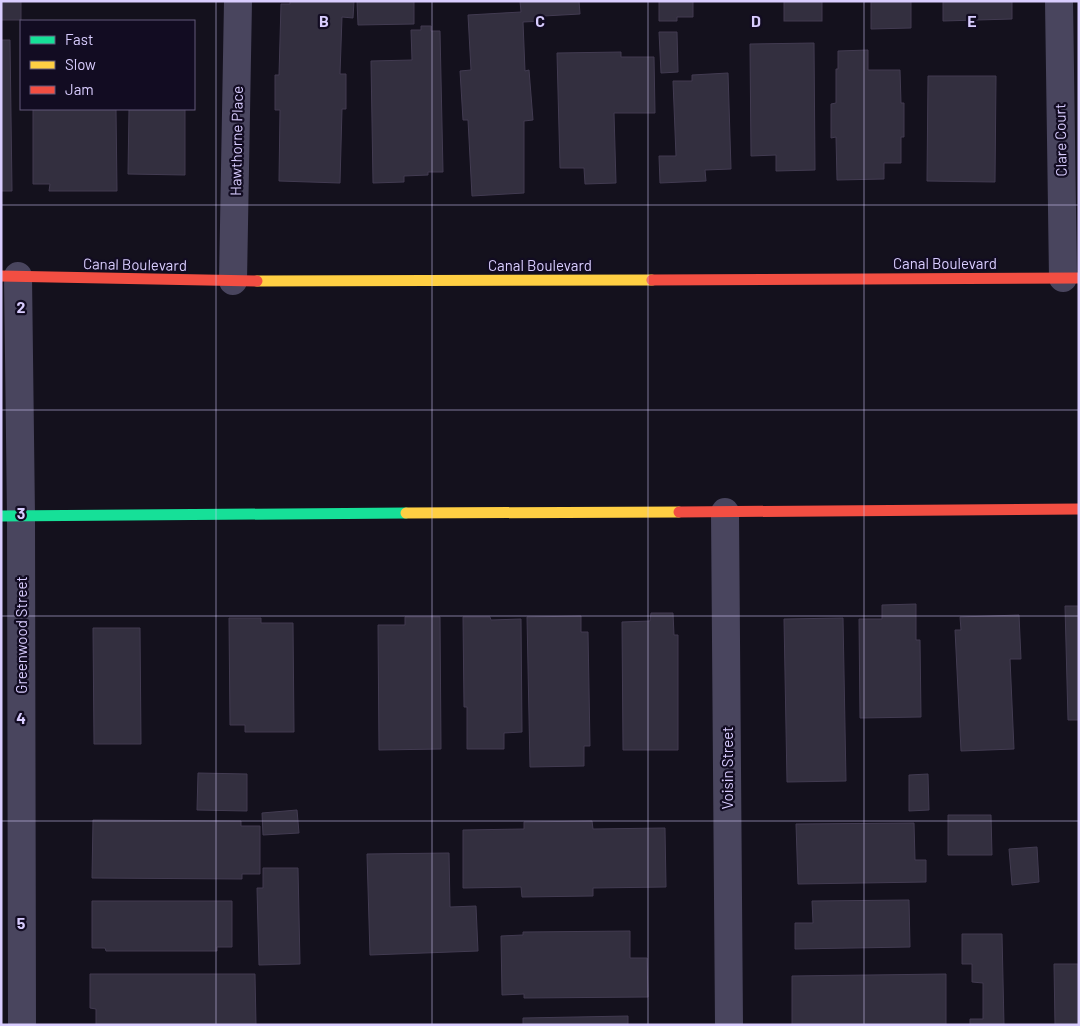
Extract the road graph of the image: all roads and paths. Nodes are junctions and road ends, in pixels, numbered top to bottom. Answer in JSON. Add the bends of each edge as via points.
{"nodes":[{"id":1,"x":238,"y":1,"type":"edge"},
{"id":2,"x":1059,"y":1,"type":"edge"},
{"id":3,"x":10,"y":276,"type":"edge"},
{"id":4,"x":1071,"y":278,"type":"edge"},
{"id":5,"x":233,"y":281,"type":"junction"},
{"id":6,"x":1079,"y":509,"type":"edge"},
{"id":7,"x":725,"y":512,"type":"junction"},
{"id":8,"x":11,"y":516,"type":"edge"},
{"id":9,"x":22,"y":1025,"type":"edge"},
{"id":10,"x":729,"y":1025,"type":"edge"}],
"edges":[{"from":1,"to":5,"type":"street","name":"Hawthorne Place"},
{"from":2,"to":4,"type":"street","name":"Clare Court"},
{"from":3,"to":5,"type":"main road","name":"Canal Boulevard"},
{"from":3,"to":8,"type":"street","name":"Greenwood Street"},
{"from":4,"to":5,"type":"main road","name":"Canal Boulevard"},
{"from":6,"to":7,"type":"main road"},
{"from":7,"to":8,"type":"main road"},
{"from":7,"to":10,"type":"street","name":"Voisin Street"},
{"from":8,"to":9,"type":"street","name":"Greenwood Street"}]}
